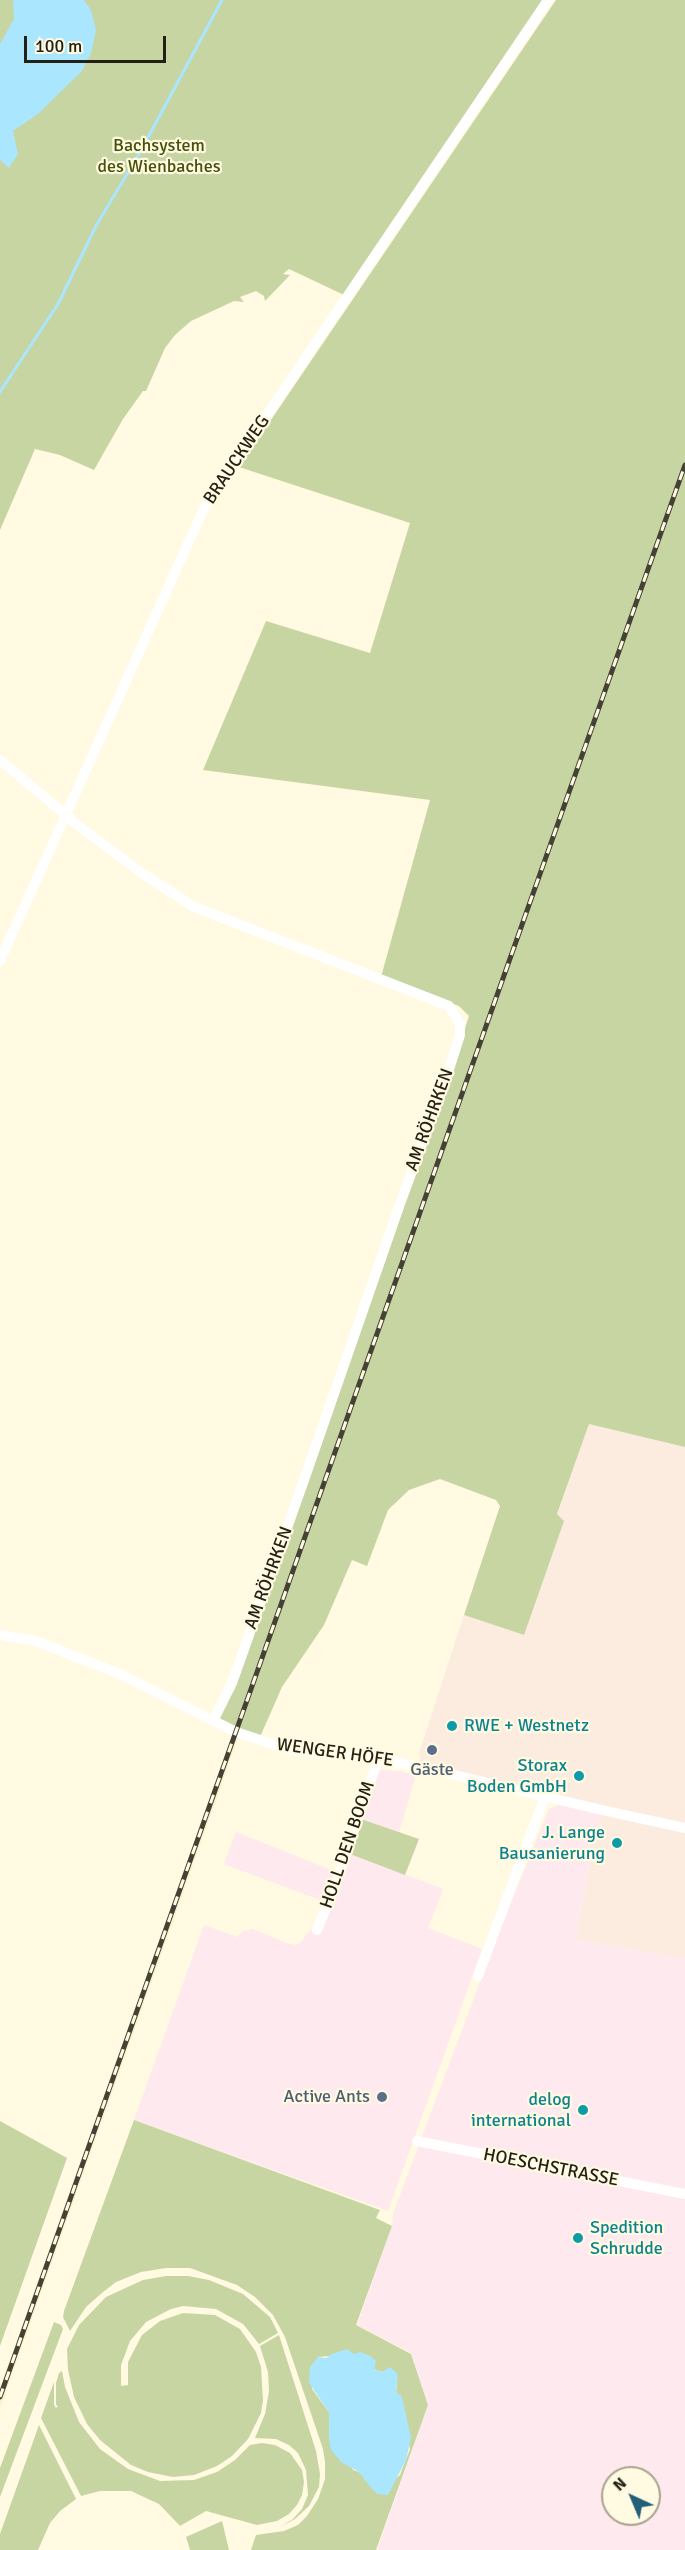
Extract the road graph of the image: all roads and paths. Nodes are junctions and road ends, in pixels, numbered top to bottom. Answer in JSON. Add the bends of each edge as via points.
{"nodes":[{"id":1,"x":548,"y":0,"type":"edge"},
{"id":2,"x":0,"y":760,"type":"edge"},
{"id":3,"x":66,"y":816,"type":"junction"},
{"id":4,"x":0,"y":961,"type":"edge"},
{"id":5,"x":0,"y":1635,"type":"edge"},
{"id":6,"x":213,"y":1721,"type":"junction"},
{"id":7,"x":378,"y":1760,"type":"junction"},
{"id":8,"x":545,"y":1797,"type":"junction"},
{"id":9,"x":685,"y":1828,"type":"edge"},
{"id":10,"x":317,"y":1930,"type":"dead end"},
{"id":11,"x":478,"y":1976,"type":"dead end"},
{"id":12,"x":417,"y":2140,"type":"dead end"},
{"id":13,"x":685,"y":2194,"type":"edge"}],
"edges":[{"from":1,"to":3,"type":"street","name":"BRAUCKWEG","via":[[204,508]]},
{"from":2,"to":3,"type":"street","name":"AM RÖHRKEN"},
{"from":3,"to":4,"type":"street","name":"BRAUCKWEG"},
{"from":3,"to":6,"type":"street","name":"AM RÖHRKEN","via":[[192,906],[449,1006],[460,1024],[445,1082],[304,1480],[232,1683]]},
{"from":5,"to":6,"type":"street","name":"WENGER HÖFE","via":[[36,1641],[101,1666]]},
{"from":6,"to":7,"type":"street","name":"WENGER HÖFE","via":[[290,1750]]},
{"from":7,"to":8,"type":"street","name":"WENGER HÖFE"},
{"from":7,"to":10,"type":"street","name":"HOLL DEN BOOM"},
{"from":8,"to":9,"type":"street","name":"WENGER HÖFE"},
{"from":8,"to":11,"type":"street"},
{"from":12,"to":13,"type":"street","name":"HOESCHSTRASSE"}]}
